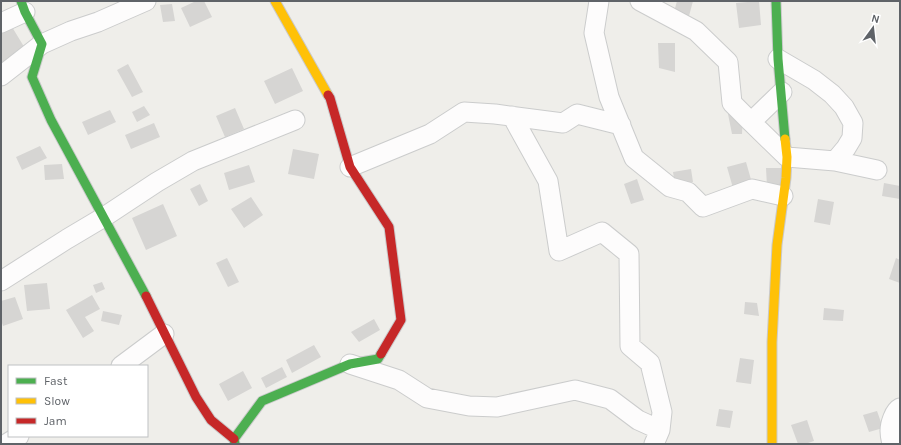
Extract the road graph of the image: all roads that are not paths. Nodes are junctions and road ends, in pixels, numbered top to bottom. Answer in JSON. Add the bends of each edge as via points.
{"nodes":[{"id":1,"x":146,"y":1,"type":"edge"},
{"id":2,"x":275,"y":1,"type":"edge"},
{"id":3,"x":599,"y":1,"type":"edge"},
{"id":4,"x":640,"y":1,"type":"edge"},
{"id":5,"x":776,"y":1,"type":"edge"},
{"id":6,"x":23,"y":7,"type":"edge"},
{"id":7,"x":1,"y":23,"type":"edge"},
{"id":8,"x":42,"y":44,"type":"junction"},
{"id":9,"x":778,"y":59,"type":"junction"},
{"id":10,"x":1,"y":76,"type":"edge"},
{"id":11,"x":782,"y":92,"type":"junction"},
{"id":12,"x":512,"y":116,"type":"junction"},
{"id":13,"x":295,"y":120,"type":"dead end"},
{"id":14,"x":751,"y":122,"type":"junction"},
{"id":15,"x":621,"y":125,"type":"junction"},
{"id":16,"x":787,"y":157,"type":"junction"},
{"id":17,"x":835,"y":161,"type":"junction"},
{"id":18,"x":350,"y":167,"type":"junction"},
{"id":19,"x":877,"y":170,"type":"dead end"},
{"id":20,"x":783,"y":196,"type":"junction"},
{"id":21,"x":104,"y":217,"type":"junction"},
{"id":22,"x":1,"y":281,"type":"edge"},
{"id":23,"x":164,"y":334,"type":"junction"},
{"id":24,"x":350,"y":364,"type":"junction"},
{"id":25,"x":122,"y":365,"type":"edge"},
{"id":26,"x":900,"y":408,"type":"edge"},
{"id":27,"x":17,"y":437,"type":"edge"},
{"id":28,"x":657,"y":437,"type":"edge"},
{"id":29,"x":235,"y":442,"type":"edge"},
{"id":30,"x":6,"y":444,"type":"edge"},
{"id":31,"x":772,"y":444,"type":"edge"},
{"id":32,"x":892,"y":444,"type":"edge"}],
"edges":[{"from":1,"to":8,"type":"street"},
{"from":2,"to":18,"type":"street","via":[[330,98]]},
{"from":3,"to":15,"type":"street","via":[[594,33],[609,97]]},
{"from":4,"to":14,"type":"street","via":[[696,31],[728,62],[732,103]]},
{"from":5,"to":9,"type":"street"},
{"from":6,"to":7,"type":"street"},
{"from":6,"to":8,"type":"street"},
{"from":8,"to":10,"type":"street"},
{"from":8,"to":21,"type":"street","via":[[32,77],[51,120]]},
{"from":9,"to":11,"type":"street"},
{"from":9,"to":17,"type":"street","via":[[832,94],[854,123],[852,138]]},
{"from":11,"to":14,"type":"street"},
{"from":11,"to":16,"type":"street"},
{"from":12,"to":15,"type":"street","via":[[563,123],[577,114]]},
{"from":12,"to":18,"type":"street","via":[[464,112],[430,134]]},
{"from":12,"to":28,"type":"street","via":[[548,181],[559,252],[602,232],[629,254],[630,346],[650,363],[662,412]]},
{"from":13,"to":21,"type":"street","via":[[193,161]]},
{"from":14,"to":16,"type":"street"},
{"from":15,"to":20,"type":"street","via":[[634,158],[670,188],[688,192],[703,207],[752,189]]},
{"from":16,"to":17,"type":"street"},
{"from":16,"to":20,"type":"street"},
{"from":17,"to":19,"type":"street"},
{"from":18,"to":24,"type":"street","via":[[389,227],[401,320],[378,359]]},
{"from":20,"to":31,"type":"street","via":[[777,244],[772,342]]},
{"from":21,"to":22,"type":"street"},
{"from":21,"to":23,"type":"street"},
{"from":23,"to":25,"type":"street"},
{"from":23,"to":29,"type":"street","via":[[196,397],[211,420]]},
{"from":24,"to":28,"type":"street","via":[[399,380],[427,398],[470,406],[497,407],[575,390],[610,399]]},
{"from":24,"to":29,"type":"street","via":[[262,401]]},
{"from":26,"to":32,"type":"street","via":[[892,421]]},
{"from":27,"to":30,"type":"street"}]}
